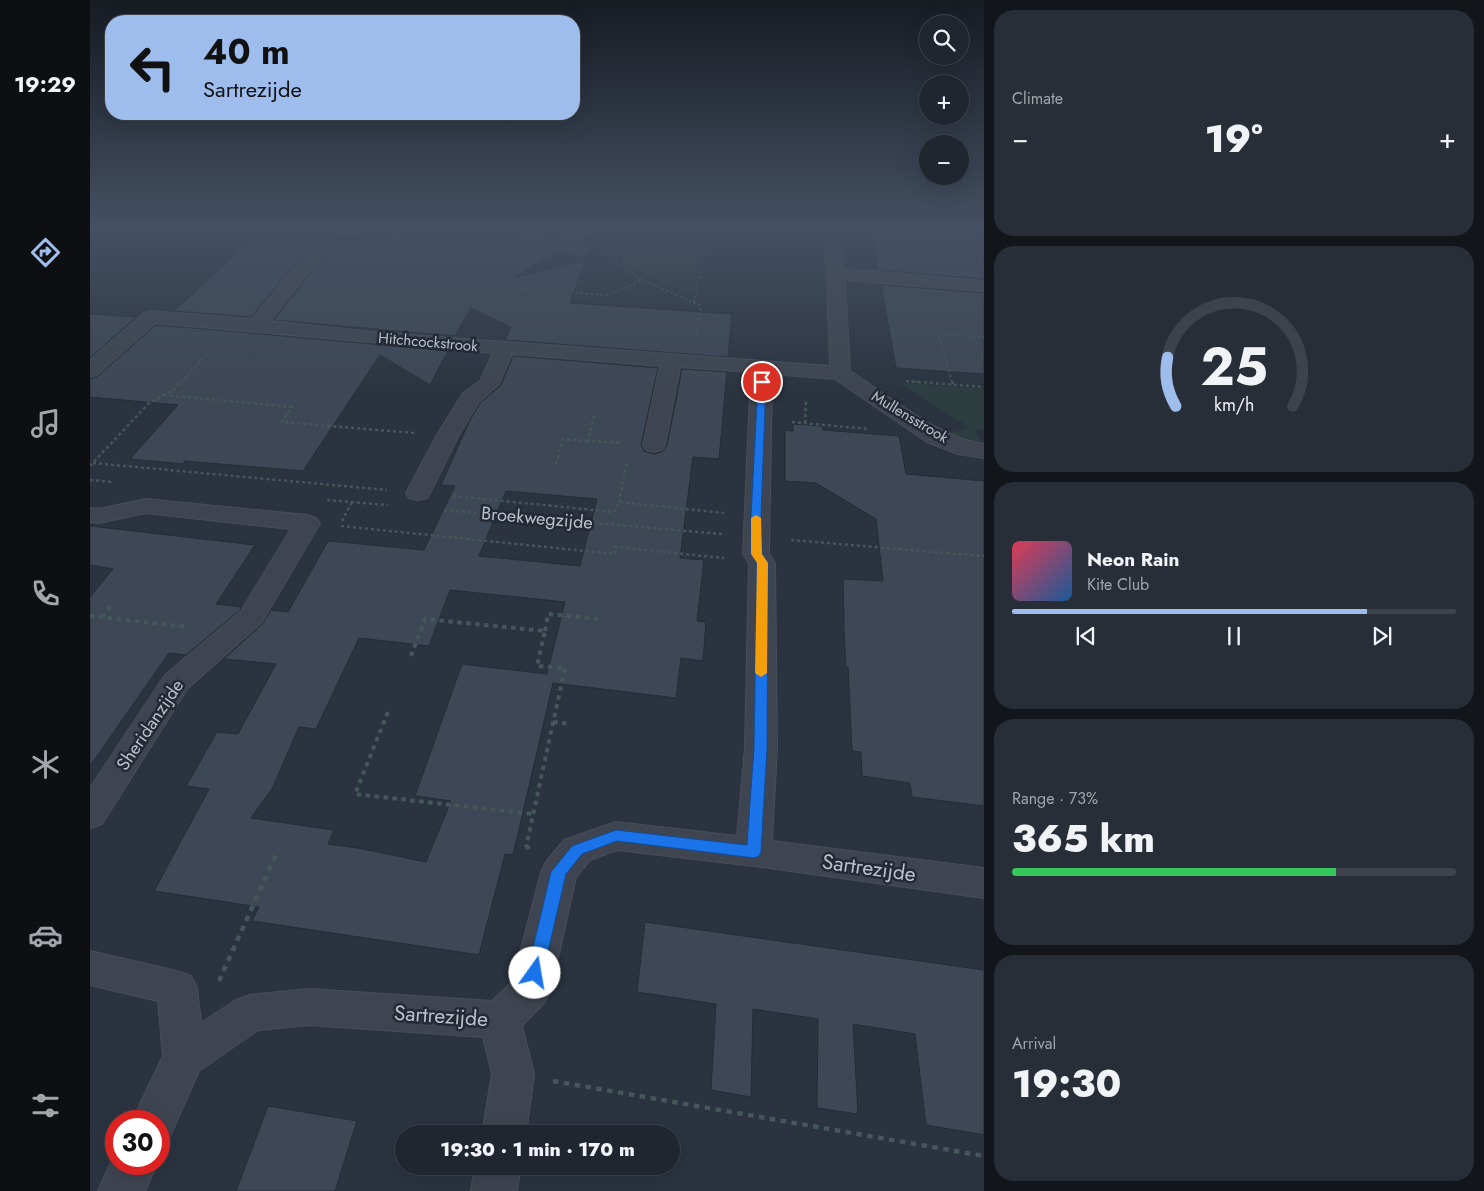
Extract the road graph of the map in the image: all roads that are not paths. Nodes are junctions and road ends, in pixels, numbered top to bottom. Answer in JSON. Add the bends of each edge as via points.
{"nodes":[{"id":1,"x":292,"y":283,"type":"edge"},
{"id":2,"x":837,"y":283,"type":"edge"},
{"id":3,"x":952,"y":283,"type":"edge"},
{"id":4,"x":984,"y":286,"type":"edge"},
{"id":5,"x":257,"y":325,"type":"junction"},
{"id":6,"x":505,"y":349,"type":"junction"},
{"id":7,"x":681,"y":362,"type":"junction"},
{"id":8,"x":761,"y":368,"type":"junction"},
{"id":9,"x":90,"y":370,"type":"edge"},
{"id":10,"x":842,"y":375,"type":"junction"},
{"id":11,"x":654,"y":445,"type":"road end"},
{"id":12,"x":984,"y":451,"type":"edge"},
{"id":13,"x":418,"y":493,"type":"dead end"},
{"id":14,"x":90,"y":515,"type":"edge"},
{"id":15,"x":90,"y":815,"type":"edge"},
{"id":16,"x":754,"y":852,"type":"junction"},
{"id":17,"x":984,"y":884,"type":"edge"},
{"id":18,"x":90,"y":968,"type":"edge"},
{"id":19,"x":500,"y":1020,"type":"junction"},
{"id":20,"x":184,"y":1058,"type":"junction"},
{"id":21,"x":159,"y":1110,"type":"edge"},
{"id":22,"x":505,"y":1125,"type":"edge"},
{"id":23,"x":129,"y":1175,"type":"edge"},
{"id":24,"x":497,"y":1175,"type":"edge"},
{"id":25,"x":121,"y":1191,"type":"edge"},
{"id":26,"x":494,"y":1191,"type":"edge"}],
"edges":[{"from":1,"to":5,"type":"street"},
{"from":2,"to":10,"type":"street"},
{"from":3,"to":4,"type":"street"},
{"from":5,"to":6,"type":"street","name":"Hitchcockstrook"},
{"from":5,"to":9,"type":"street","name":"Hitchcockstrook","via":[[151,317]]},
{"from":6,"to":7,"type":"street","name":"Hitchcockstrook"},
{"from":6,"to":13,"type":"street","via":[[489,384],[471,398]]},
{"from":7,"to":8,"type":"street","name":"Hitchcockstrook"},
{"from":7,"to":11,"type":"street"},
{"from":8,"to":10,"type":"street","name":"Hitchcockstrook"},
{"from":8,"to":16,"type":"street","via":[[761,748]]},
{"from":10,"to":12,"type":"street","name":"Mullensstrook","via":[[935,437],[966,449]]},
{"from":14,"to":15,"type":"street","name":"Sheridanzijde","via":[[146,506],[315,511],[252,616],[176,682]]},
{"from":16,"to":17,"type":"street","name":"Sartrezijde"},
{"from":16,"to":19,"type":"street","name":"Sartrezijde","via":[[616,836],[577,850],[559,872],[531,990]]},
{"from":18,"to":20,"type":"street","via":[[177,988]]},
{"from":19,"to":20,"type":"street","name":"Sartrezijde","via":[[309,1007],[250,1013]]},
{"from":19,"to":22,"type":"street","via":[[513,1074]]},
{"from":20,"to":21,"type":"street"},
{"from":23,"to":25,"type":"street"},
{"from":24,"to":26,"type":"street"}]}
